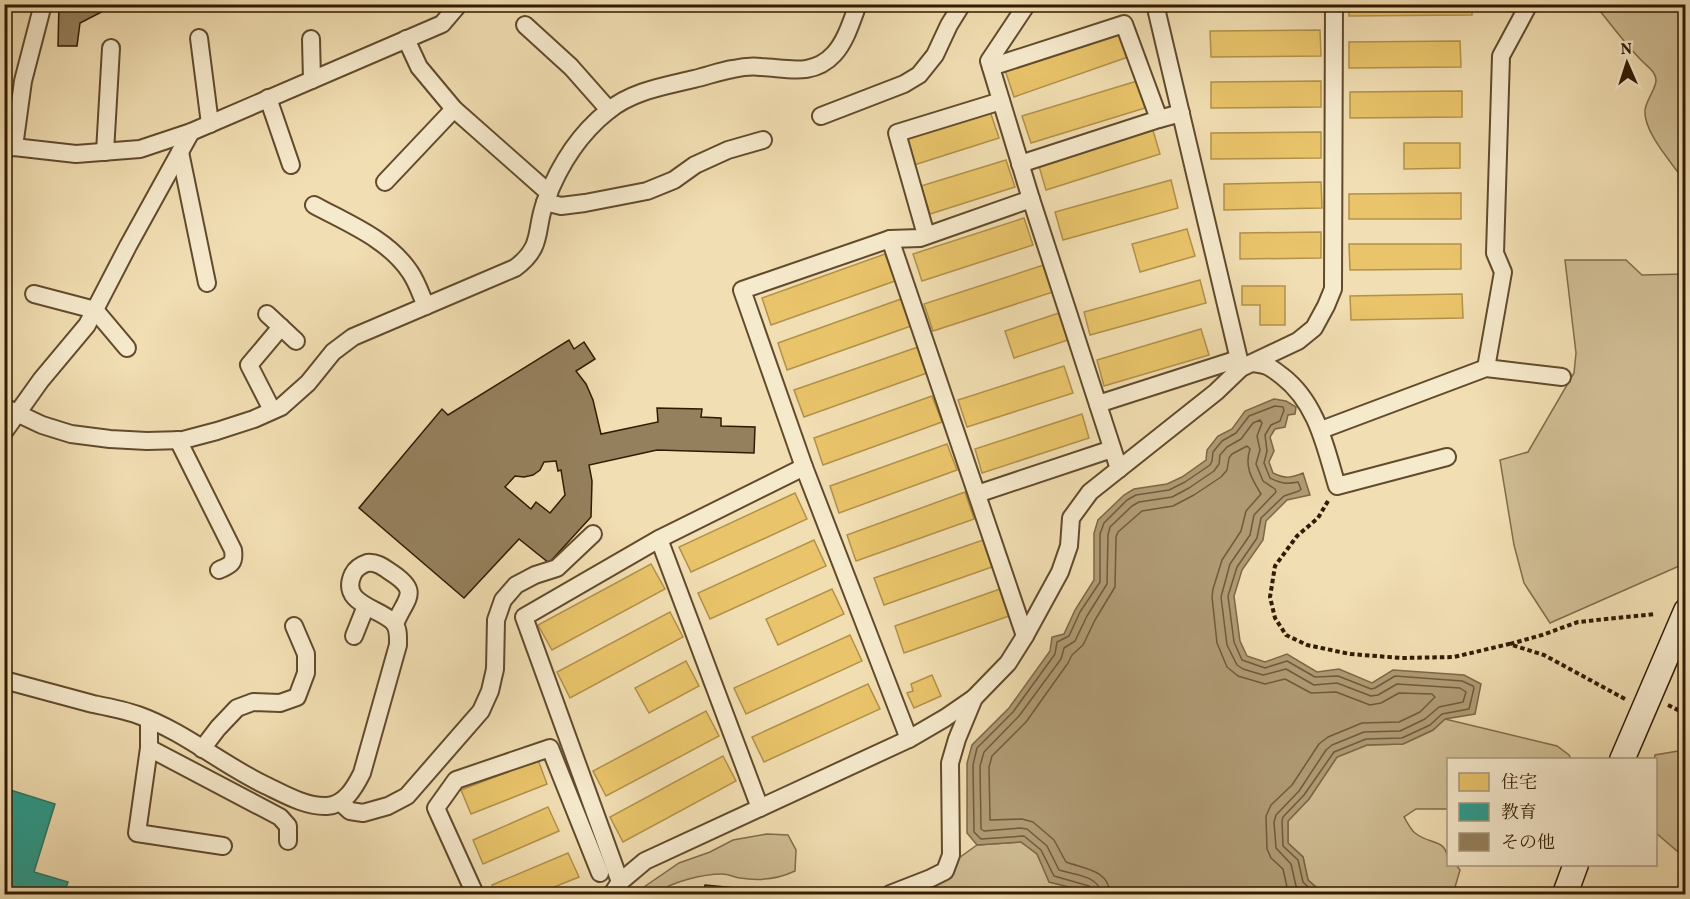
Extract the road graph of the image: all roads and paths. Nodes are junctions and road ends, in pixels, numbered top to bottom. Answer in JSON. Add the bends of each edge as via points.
{"nodes":[{"id":1,"x":43,"y":4,"type":"edge"},
{"id":2,"x":858,"y":4,"type":"edge"},
{"id":3,"x":962,"y":4,"type":"edge"},
{"id":4,"x":1027,"y":4,"type":"edge"},
{"id":5,"x":1155,"y":4,"type":"edge"},
{"id":6,"x":1334,"y":4,"type":"edge"},
{"id":7,"x":1529,"y":4,"type":"edge"},
{"id":8,"x":451,"y":7,"type":"edge"},
{"id":9,"x":525,"y":25,"type":"dead end"},
{"id":10,"x":199,"y":38,"type":"dead end"},
{"id":11,"x":311,"y":39,"type":"dead end"},
{"id":12,"x":406,"y":39,"type":"junction"},
{"id":13,"x":111,"y":48,"type":"dead end"},
{"id":14,"x":991,"y":68,"type":"junction"},
{"id":15,"x":312,"y":80,"type":"junction"},
{"id":16,"x":268,"y":99,"type":"junction"},
{"id":17,"x":1001,"y":100,"type":"junction"},
{"id":18,"x":454,"y":109,"type":"junction"},
{"id":19,"x":609,"y":110,"type":"junction"},
{"id":20,"x":1180,"y":113,"type":"junction"},
{"id":21,"x":821,"y":116,"type":"dead end"},
{"id":22,"x":1159,"y":119,"type":"junction"},
{"id":23,"x":210,"y":124,"type":"junction"},
{"id":24,"x":191,"y":132,"type":"junction"},
{"id":25,"x":763,"y":140,"type":"dead end"},
{"id":26,"x":9,"y":148,"type":"edge"},
{"id":27,"x":105,"y":152,"type":"junction"},
{"id":28,"x":180,"y":152,"type":"junction"},
{"id":29,"x":1020,"y":164,"type":"junction"},
{"id":30,"x":291,"y":165,"type":"dead end"},
{"id":31,"x":385,"y":182,"type":"dead end"},
{"id":32,"x":547,"y":197,"type":"junction"},
{"id":33,"x":1031,"y":199,"type":"junction"},
{"id":34,"x":314,"y":205,"type":"dead end"},
{"id":35,"x":926,"y":235,"type":"junction"},
{"id":36,"x":890,"y":239,"type":"junction"},
{"id":37,"x":207,"y":283,"type":"dead end"},
{"id":38,"x":34,"y":294,"type":"dead end"},
{"id":39,"x":426,"y":306,"type":"junction"},
{"id":40,"x":95,"y":310,"type":"junction"},
{"id":41,"x":267,"y":314,"type":"dead end"},
{"id":42,"x":281,"y":327,"type":"junction"},
{"id":43,"x":296,"y":341,"type":"dead end"},
{"id":44,"x":127,"y":348,"type":"dead end"},
{"id":45,"x":1244,"y":364,"type":"junction"},
{"id":46,"x":1486,"y":368,"type":"junction"},
{"id":47,"x":1562,"y":377,"type":"dead end"},
{"id":48,"x":1098,"y":404,"type":"junction"},
{"id":49,"x":272,"y":410,"type":"junction"},
{"id":50,"x":11,"y":411,"type":"edge"},
{"id":51,"x":1321,"y":430,"type":"junction"},
{"id":52,"x":4,"y":432,"type":"edge"},
{"id":53,"x":178,"y":440,"type":"junction"},
{"id":54,"x":1113,"y":449,"type":"junction"},
{"id":55,"x":1447,"y":456,"type":"dead end"},
{"id":56,"x":804,"y":467,"type":"junction"},
{"id":57,"x":1119,"y":469,"type":"junction"},
{"id":58,"x":1337,"y":486,"type":"junction"},
{"id":59,"x":977,"y":494,"type":"junction"},
{"id":60,"x":594,"y":534,"type":"dead end"},
{"id":61,"x":659,"y":539,"type":"junction"},
{"id":62,"x":219,"y":570,"type":"dead end"},
{"id":63,"x":366,"y":606,"type":"junction"},
{"id":64,"x":1686,"y":611,"type":"edge"},
{"id":65,"x":1655,"y":614,"type":"dead end"},
{"id":66,"x":395,"y":624,"type":"junction"},
{"id":67,"x":294,"y":627,"type":"dead end"},
{"id":68,"x":354,"y":636,"type":"dead end"},
{"id":69,"x":1025,"y":636,"type":"junction"},
{"id":70,"x":1509,"y":644,"type":"junction"},
{"id":71,"x":4,"y":680,"type":"edge"},
{"id":72,"x":974,"y":698,"type":"junction"},
{"id":73,"x":1644,"y":710,"type":"junction"},
{"id":74,"x":149,"y":720,"type":"junction"},
{"id":75,"x":909,"y":739,"type":"junction"},
{"id":76,"x":149,"y":748,"type":"junction"},
{"id":77,"x":202,"y":749,"type":"junction"},
{"id":78,"x":1622,"y":758,"type":"edge"},
{"id":79,"x":340,"y":802,"type":"junction"},
{"id":80,"x":760,"y":808,"type":"junction"},
{"id":81,"x":288,"y":841,"type":"dead end"},
{"id":82,"x":223,"y":846,"type":"dead end"},
{"id":83,"x":1575,"y":866,"type":"edge"},
{"id":84,"x":600,"y":873,"type":"dead end"},
{"id":85,"x":616,"y":888,"type":"edge"},
{"id":86,"x":475,"y":894,"type":"edge"},
{"id":87,"x":890,"y":894,"type":"edge"},
{"id":88,"x":1565,"y":894,"type":"edge"}],
"edges":[{"from":1,"to":26,"type":"street"},
{"from":2,"to":19,"type":"street","via":[[834,54],[819,64],[803,70],[733,69],[640,93]]},
{"from":3,"to":21,"type":"street","via":[[935,55],[919,75]]},
{"from":4,"to":14,"type":"street","via":[[989,61]]},
{"from":5,"to":20,"type":"street"},
{"from":6,"to":45,"type":"street","via":[[1333,289],[1314,328],[1298,341]]},
{"from":7,"to":46,"type":"street","via":[[1501,56],[1495,253],[1503,272]]},
{"from":8,"to":12,"type":"street","via":[[442,24]]},
{"from":9,"to":19,"type":"street","via":[[571,67]]},
{"from":10,"to":23,"type":"street"},
{"from":11,"to":15,"type":"street"},
{"from":12,"to":15,"type":"street"},
{"from":12,"to":18,"type":"street","via":[[419,68]]},
{"from":13,"to":27,"type":"street"},
{"from":14,"to":17,"type":"street"},
{"from":14,"to":22,"type":"street","via":[[1124,24]]},
{"from":15,"to":16,"type":"street"},
{"from":16,"to":23,"type":"street"},
{"from":16,"to":30,"type":"street"},
{"from":17,"to":29,"type":"street"},
{"from":17,"to":35,"type":"street","via":[[897,133]]},
{"from":18,"to":31,"type":"street"},
{"from":18,"to":32,"type":"street"},
{"from":19,"to":32,"type":"street","via":[[580,139]]},
{"from":20,"to":22,"type":"street"},
{"from":20,"to":45,"type":"street"},
{"from":22,"to":29,"type":"street"},
{"from":23,"to":24,"type":"street"},
{"from":24,"to":27,"type":"street","via":[[140,149]]},
{"from":24,"to":28,"type":"street"},
{"from":25,"to":32,"type":"street","via":[[728,150],[647,191],[561,206]]},
{"from":26,"to":27,"type":"street","via":[[76,154]]},
{"from":28,"to":37,"type":"street"},
{"from":28,"to":40,"type":"street"},
{"from":29,"to":33,"type":"street"},
{"from":32,"to":39,"type":"street","via":[[536,244],[527,258],[515,268]]},
{"from":33,"to":35,"type":"street"},
{"from":33,"to":48,"type":"street"},
{"from":34,"to":39,"type":"street","via":[[376,239],[401,260]]},
{"from":35,"to":36,"type":"street"},
{"from":36,"to":56,"type":"street","via":[[742,290]]},
{"from":36,"to":59,"type":"street"},
{"from":38,"to":40,"type":"street"},
{"from":39,"to":49,"type":"street","via":[[353,337],[333,352],[308,383]]},
{"from":40,"to":44,"type":"street"},
{"from":40,"to":50,"type":"street","via":[[87,325]]},
{"from":41,"to":42,"type":"street"},
{"from":42,"to":43,"type":"street"},
{"from":42,"to":49,"type":"street","via":[[249,364]]},
{"from":45,"to":48,"type":"street"},
{"from":45,"to":51,"type":"street","via":[[1268,366],[1290,382],[1304,398]]},
{"from":45,"to":57,"type":"street","via":[[1216,392]]},
{"from":46,"to":47,"type":"street"},
{"from":46,"to":51,"type":"street"},
{"from":48,"to":54,"type":"street"},
{"from":49,"to":53,"type":"street","via":[[217,431]]},
{"from":50,"to":52,"type":"street"},
{"from":50,"to":53,"type":"street","via":[[71,434]]},
{"from":51,"to":58,"type":"street"},
{"from":53,"to":62,"type":"street","via":[[233,550],[231,564]]},
{"from":54,"to":57,"type":"street"},
{"from":54,"to":59,"type":"street"},
{"from":55,"to":58,"type":"street"},
{"from":56,"to":61,"type":"street"},
{"from":56,"to":75,"type":"street"},
{"from":57,"to":69,"type":"street","via":[[1090,492],[1071,518],[1069,546],[1060,572]]},
{"from":58,"to":70,"type":"path","via":[[1318,518],[1275,566],[1270,597],[1275,618],[1286,635],[1307,645],[1350,654],[1402,658],[1454,657]]},
{"from":59,"to":69,"type":"street"},
{"from":60,"to":79,"type":"street","via":[[557,568],[516,585],[503,600],[496,620],[495,669],[482,711],[407,796],[363,813],[350,811]]},
{"from":61,"to":80,"type":"street"},
{"from":61,"to":85,"type":"street","via":[[524,617]]},
{"from":63,"to":66,"type":"street"},
{"from":63,"to":66,"type":"street","via":[[357,601],[351,590],[352,577],[356,569],[373,563],[406,583],[407,603]]},
{"from":63,"to":68,"type":"street"},
{"from":64,"to":73,"type":"street"},
{"from":65,"to":70,"type":"path","via":[[1578,622]]},
{"from":66,"to":79,"type":"street","via":[[398,645],[367,759],[357,784]]},
{"from":67,"to":77,"type":"street","via":[[306,654],[306,673],[297,697],[280,703],[253,702],[237,708]]},
{"from":69,"to":72,"type":"street","via":[[1008,663]]},
{"from":70,"to":73,"type":"path","via":[[1544,655]]},
{"from":71,"to":74,"type":"street"},
{"from":72,"to":75,"type":"street"},
{"from":72,"to":87,"type":"street","via":[[950,763],[951,855],[945,871]]},
{"from":73,"to":78,"type":"street"},
{"from":74,"to":76,"type":"street"},
{"from":74,"to":77,"type":"street"},
{"from":75,"to":80,"type":"street"},
{"from":76,"to":81,"type":"street","via":[[280,818],[288,826]]},
{"from":76,"to":82,"type":"street","via":[[137,833]]},
{"from":77,"to":79,"type":"street","via":[[285,794],[313,804],[328,806]]},
{"from":80,"to":85,"type":"street","via":[[645,861]]},
{"from":83,"to":88,"type":"street"},
{"from":84,"to":86,"type":"street","via":[[550,748],[456,780],[436,808]]}]}
